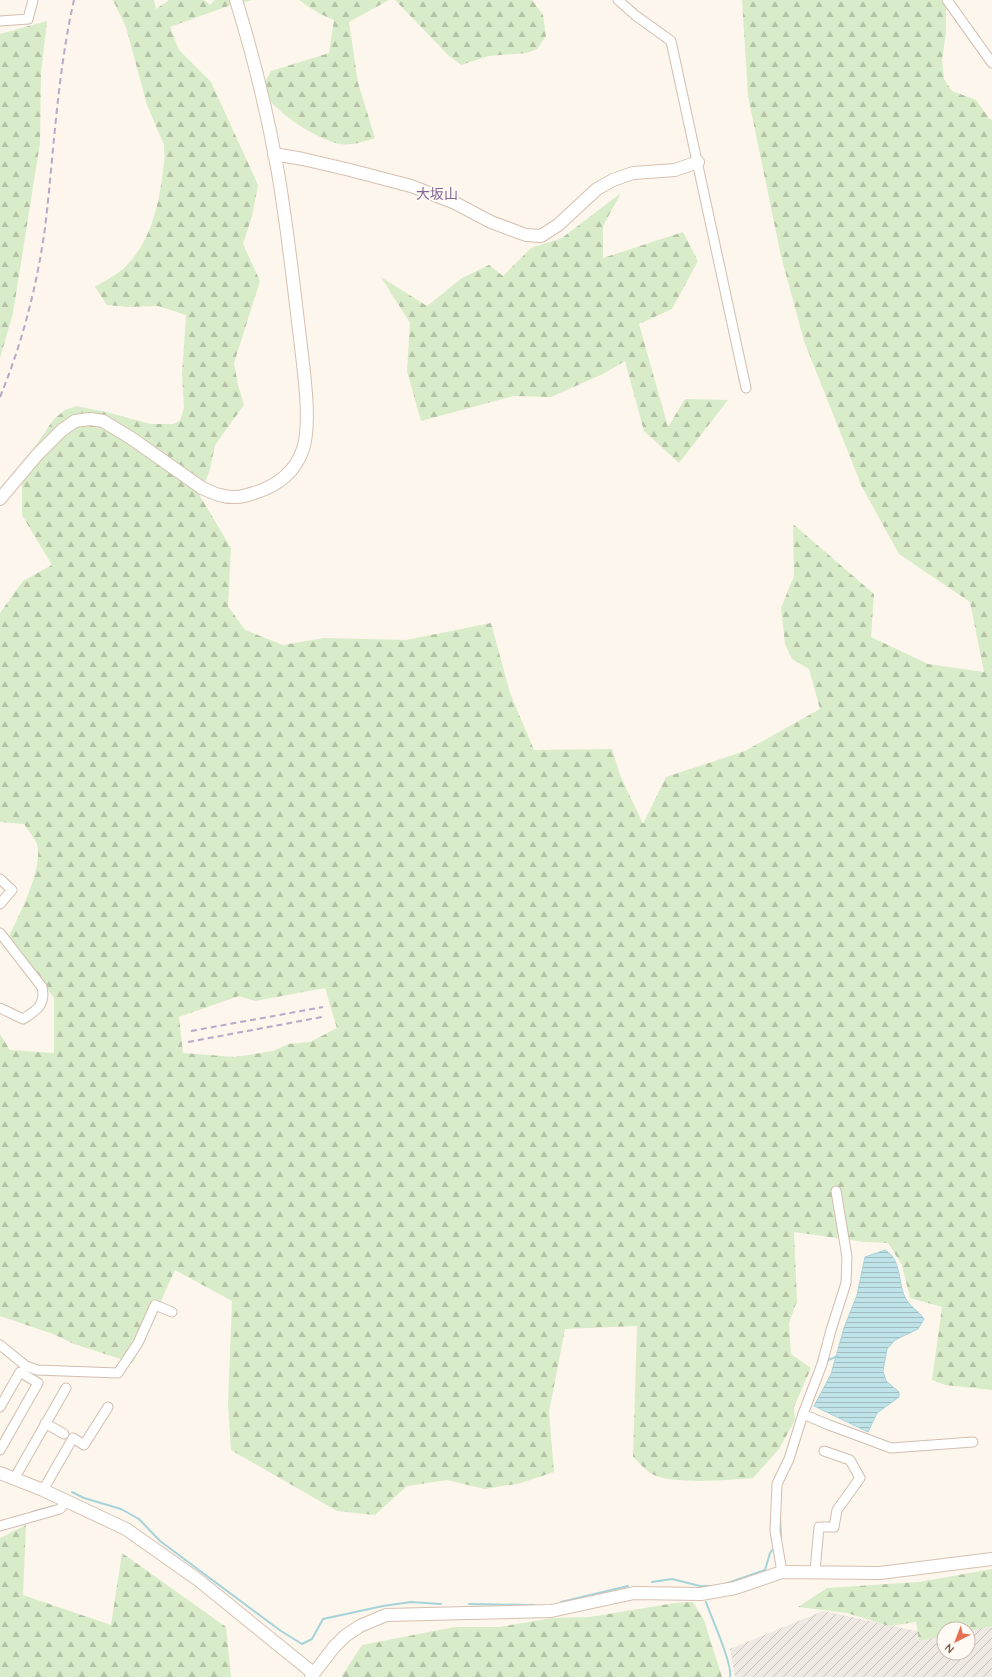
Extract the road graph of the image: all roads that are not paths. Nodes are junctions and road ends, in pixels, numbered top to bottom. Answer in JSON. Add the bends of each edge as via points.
{"nodes":[{"id":1,"x":33,"y":0,"type":"edge"},
{"id":2,"x":236,"y":0,"type":"edge"},
{"id":3,"x":618,"y":0,"type":"edge"},
{"id":4,"x":947,"y":0,"type":"edge"},
{"id":5,"x":0,"y":21,"type":"edge"},
{"id":6,"x":992,"y":63,"type":"edge"},
{"id":7,"x":274,"y":154,"type":"junction"},
{"id":8,"x":698,"y":162,"type":"junction"},
{"id":9,"x":746,"y":388,"type":"dead end"},
{"id":10,"x":0,"y":499,"type":"edge"},
{"id":11,"x":0,"y":879,"type":"edge"},
{"id":12,"x":0,"y":904,"type":"edge"},
{"id":13,"x":0,"y":933,"type":"edge"},
{"id":14,"x":0,"y":1008,"type":"edge"},
{"id":15,"x":836,"y":1191,"type":"dead end"},
{"id":16,"x":172,"y":1312,"type":"dead end"},
{"id":17,"x":0,"y":1345,"type":"edge"},
{"id":18,"x":66,"y":1388,"type":"dead end"},
{"id":19,"x":0,"y":1407,"type":"edge"},
{"id":20,"x":108,"y":1407,"type":"dead end"},
{"id":21,"x":803,"y":1414,"type":"junction"},
{"id":22,"x":46,"y":1423,"type":"junction"},
{"id":23,"x":64,"y":1434,"type":"dead end"},
{"id":24,"x":973,"y":1442,"type":"dead end"},
{"id":25,"x":0,"y":1450,"type":"edge"},
{"id":26,"x":824,"y":1451,"type":"dead end"},
{"id":27,"x":0,"y":1473,"type":"edge"},
{"id":28,"x":14,"y":1479,"type":"junction"},
{"id":29,"x":43,"y":1490,"type":"junction"},
{"id":30,"x":67,"y":1501,"type":"junction"},
{"id":31,"x":0,"y":1526,"type":"edge"},
{"id":32,"x":992,"y":1559,"type":"edge"},
{"id":33,"x":815,"y":1571,"type":"junction"},
{"id":34,"x":782,"y":1572,"type":"junction"},
{"id":35,"x":312,"y":1675,"type":"edge"}],
"edges":[{"from":1,"to":5,"type":"street","via":[[28,19]]},
{"from":2,"to":7,"type":"street"},
{"from":3,"to":8,"type":"street","via":[[671,41]]},
{"from":4,"to":6,"type":"street"},
{"from":7,"to":8,"type":"street","via":[[411,186],[455,203],[491,222],[526,235],[541,236],[558,225],[597,189],[613,180],[633,173],[675,170]]},
{"from":7,"to":10,"type":"street","via":[[305,383],[307,429],[303,448],[295,466],[280,482],[265,490],[237,497],[215,494],[202,488],[103,421],[90,419],[75,421],[62,430]]},
{"from":8,"to":9,"type":"street"},
{"from":11,"to":12,"type":"street","via":[[12,890]]},
{"from":13,"to":14,"type":"street","via":[[42,987],[44,996],[43,1002],[35,1011],[23,1019]]},
{"from":15,"to":21,"type":"street","via":[[847,1256],[846,1283],[822,1364]]},
{"from":16,"to":17,"type":"street","via":[[155,1305],[138,1343],[118,1373],[36,1370],[26,1366]]},
{"from":18,"to":22,"type":"street"},
{"from":19,"to":25,"type":"street","via":[[20,1372],[38,1383]]},
{"from":20,"to":29,"type":"street","via":[[84,1445],[73,1438]]},
{"from":21,"to":24,"type":"street","via":[[891,1448]]},
{"from":21,"to":34,"type":"street","via":[[790,1459],[777,1484],[775,1531]]},
{"from":22,"to":23,"type":"street"},
{"from":22,"to":28,"type":"street"},
{"from":26,"to":33,"type":"street","via":[[850,1460],[860,1478],[837,1510],[834,1527],[819,1527]]},
{"from":27,"to":28,"type":"street"},
{"from":28,"to":29,"type":"street"},
{"from":29,"to":30,"type":"street"},
{"from":30,"to":31,"type":"street","via":[[60,1509]]},
{"from":30,"to":35,"type":"street","via":[[126,1529],[197,1579]]},
{"from":32,"to":33,"type":"street","via":[[880,1573]]},
{"from":33,"to":34,"type":"street"},
{"from":34,"to":35,"type":"street","via":[[735,1588],[701,1594],[634,1593],[551,1611],[386,1615],[360,1626],[346,1636]]}]}
